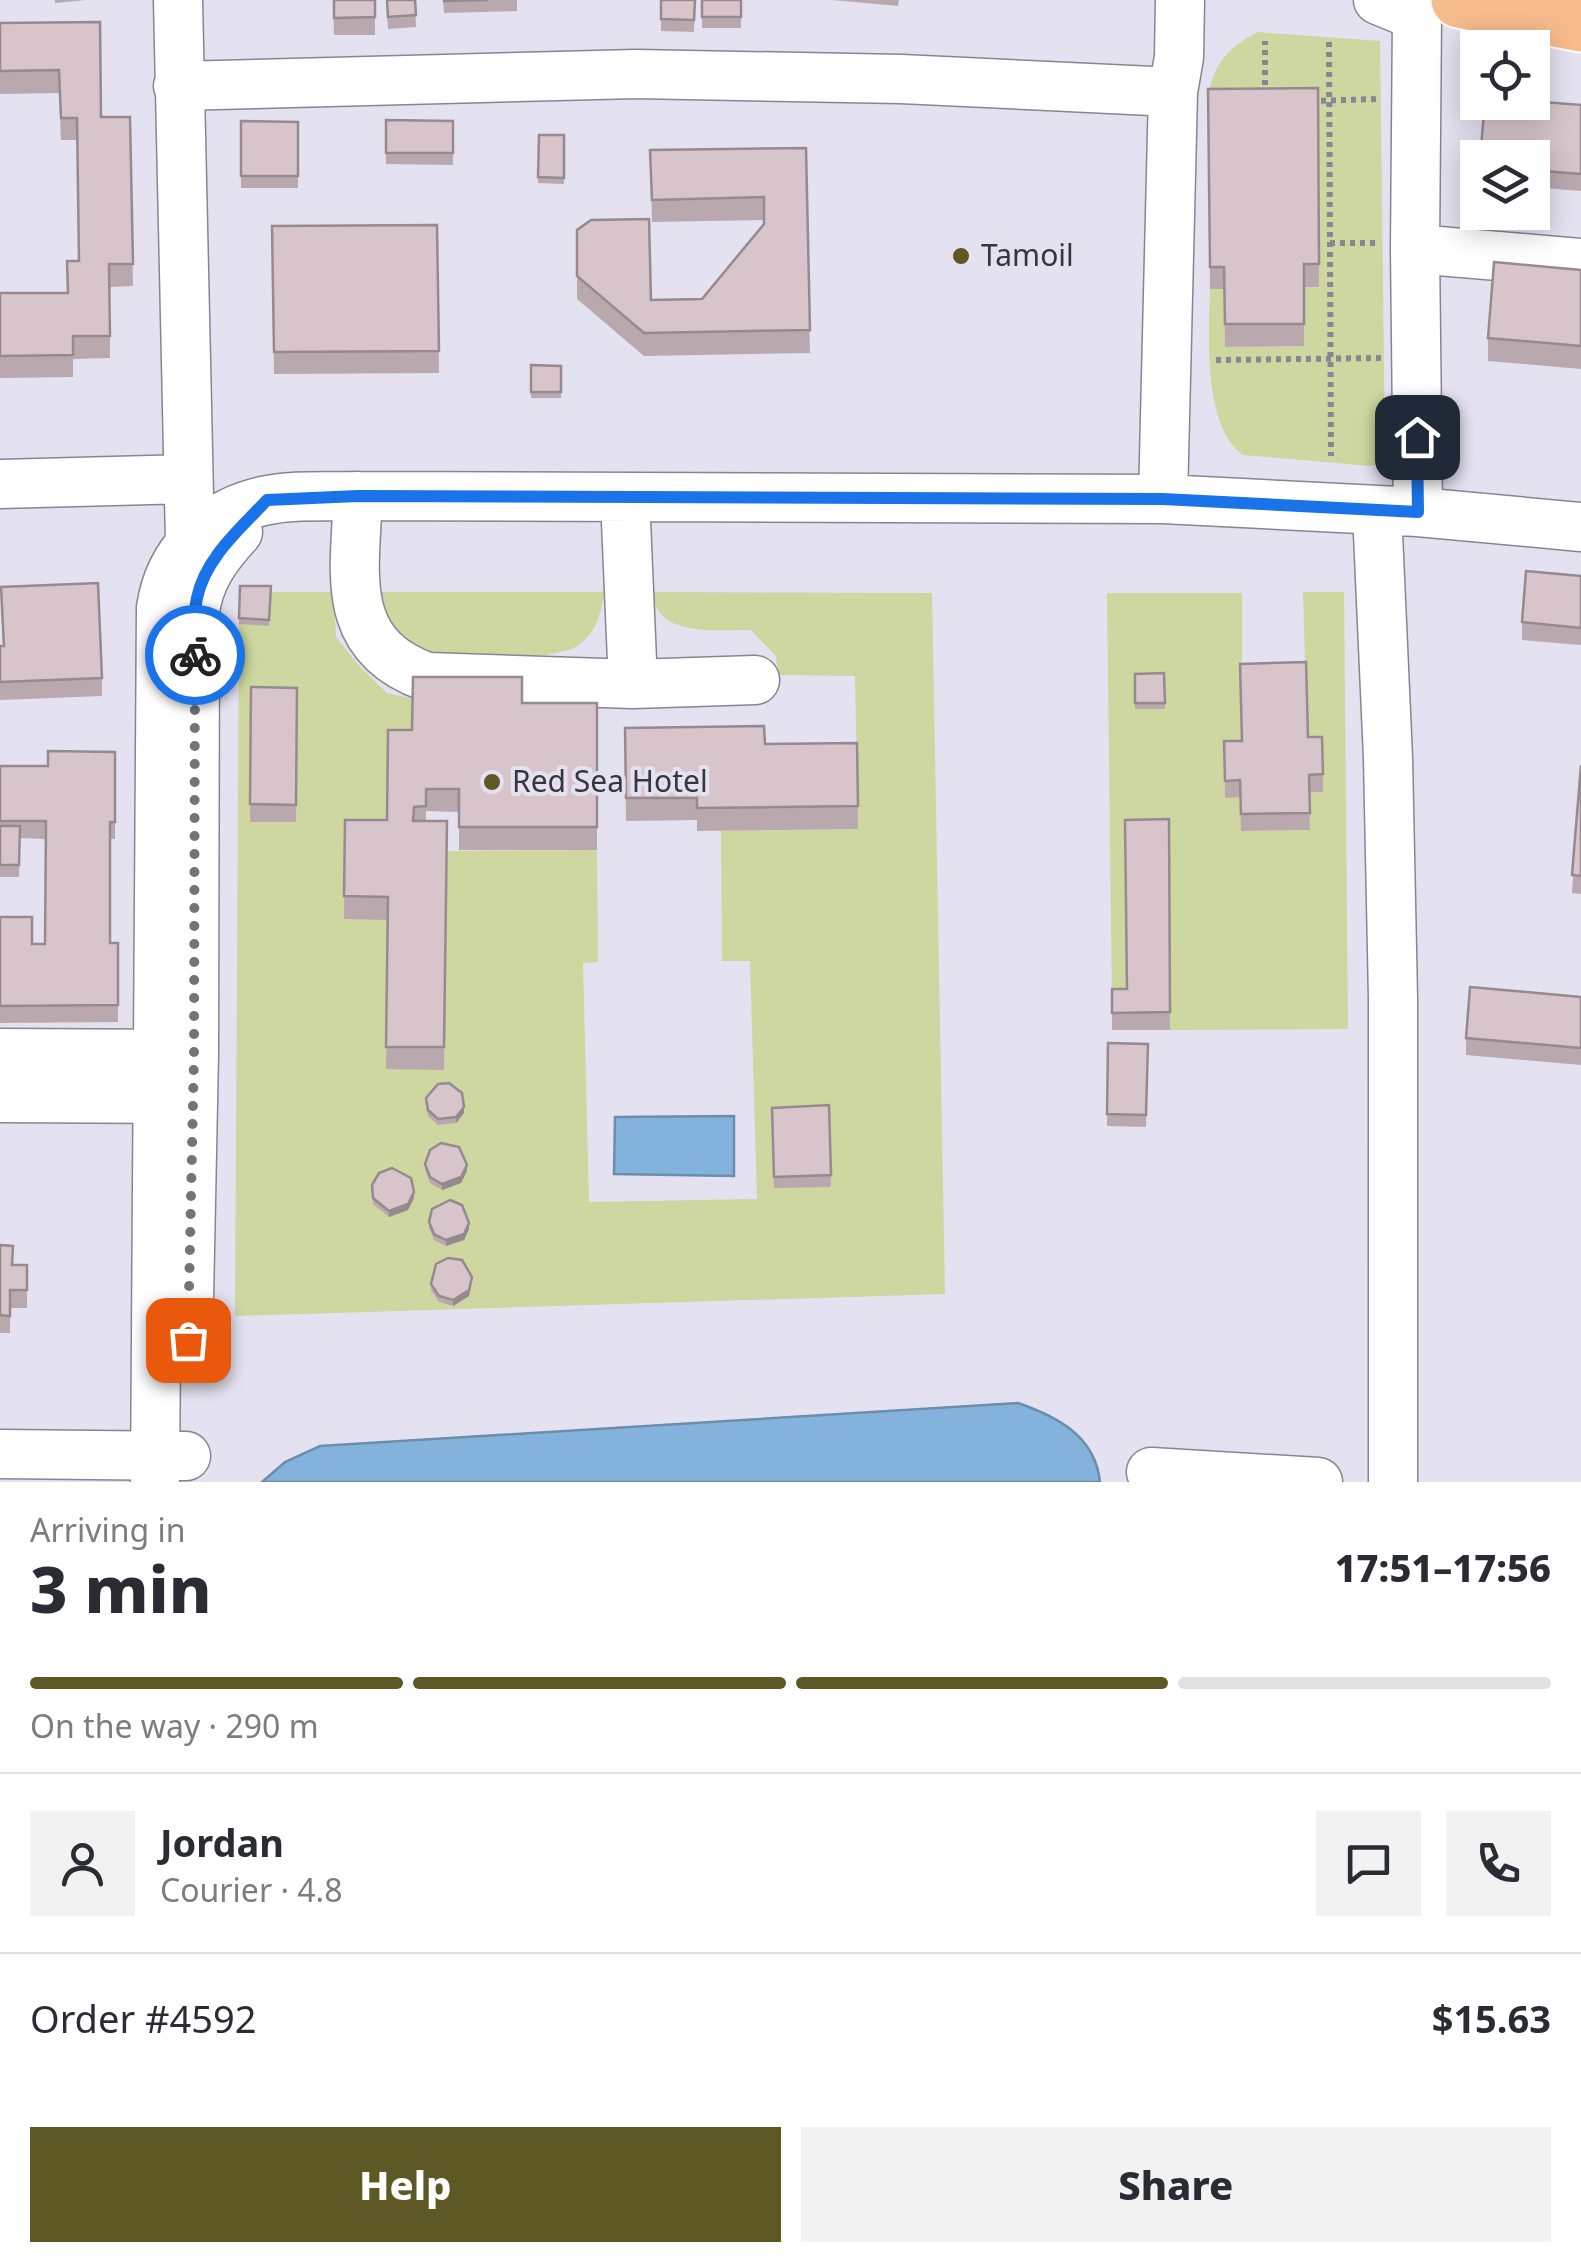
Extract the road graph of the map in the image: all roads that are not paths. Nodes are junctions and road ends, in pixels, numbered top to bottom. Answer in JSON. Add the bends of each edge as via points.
{"nodes":[{"id":1,"x":178,"y":0,"type":"edge"},
{"id":2,"x":1180,"y":0,"type":"edge"},
{"id":3,"x":1209,"y":0,"type":"edge"},
{"id":4,"x":1435,"y":3,"type":"edge"},
{"id":5,"x":1581,"y":24,"type":"edge"},
{"id":6,"x":1176,"y":74,"type":"junction"},
{"id":7,"x":178,"y":86,"type":"junction"},
{"id":8,"x":1398,"y":246,"type":"junction"},
{"id":9,"x":1581,"y":263,"type":"edge"},
{"id":10,"x":188,"y":480,"type":"junction"},
{"id":11,"x":0,"y":484,"type":"edge"},
{"id":12,"x":358,"y":496,"type":"junction"},
{"id":13,"x":625,"y":498,"type":"junction"},
{"id":14,"x":1163,"y":499,"type":"junction"},
{"id":15,"x":267,"y":500,"type":"junction"},
{"id":16,"x":1398,"y":511,"type":"junction"},
{"id":17,"x":1581,"y":527,"type":"edge"},
{"id":18,"x":190,"y":542,"type":"junction"},
{"id":19,"x":755,"y":680,"type":"dead end"},
{"id":20,"x":633,"y":684,"type":"junction"},
{"id":21,"x":0,"y":1053,"type":"edge"},
{"id":22,"x":175,"y":1076,"type":"junction"},
{"id":23,"x":0,"y":1098,"type":"edge"},
{"id":24,"x":0,"y":1454,"type":"edge"},
{"id":25,"x":170,"y":1469,"type":"edge"},
{"id":26,"x":1151,"y":1472,"type":"dead end"},
{"id":27,"x":1318,"y":1482,"type":"edge"},
{"id":28,"x":1393,"y":1482,"type":"edge"}],
"edges":[{"from":1,"to":7,"type":"street"},
{"from":2,"to":6,"type":"street"},
{"from":3,"to":6,"type":"street","via":[[1192,21]]},
{"from":4,"to":5,"type":"highway"},
{"from":4,"to":8,"type":"street"},
{"from":6,"to":7,"type":"street","via":[[636,74]]},
{"from":6,"to":14,"type":"street"},
{"from":7,"to":10,"type":"street"},
{"from":8,"to":9,"type":"street"},
{"from":8,"to":16,"type":"street"},
{"from":10,"to":11,"type":"street"},
{"from":10,"to":18,"type":"street"},
{"from":12,"to":13,"type":"street"},
{"from":12,"to":15,"type":"street"},
{"from":12,"to":20,"type":"street","via":[[354,589],[362,622],[399,667],[427,677]]},
{"from":13,"to":14,"type":"street"},
{"from":13,"to":20,"type":"street"},
{"from":14,"to":16,"type":"street"},
{"from":15,"to":18,"type":"street","via":[[244,506]]},
{"from":15,"to":22,"type":"street","via":[[216,556],[198,594]]},
{"from":16,"to":17,"type":"street"},
{"from":16,"to":28,"type":"street","via":[[1388,758]]},
{"from":18,"to":22,"type":"street","via":[[164,587],[162,608]]},
{"from":19,"to":20,"type":"street"},
{"from":21,"to":22,"type":"street"},
{"from":22,"to":23,"type":"street"},
{"from":22,"to":25,"type":"street"},
{"from":24,"to":25,"type":"street"},
{"from":26,"to":27,"type":"street"}]}
